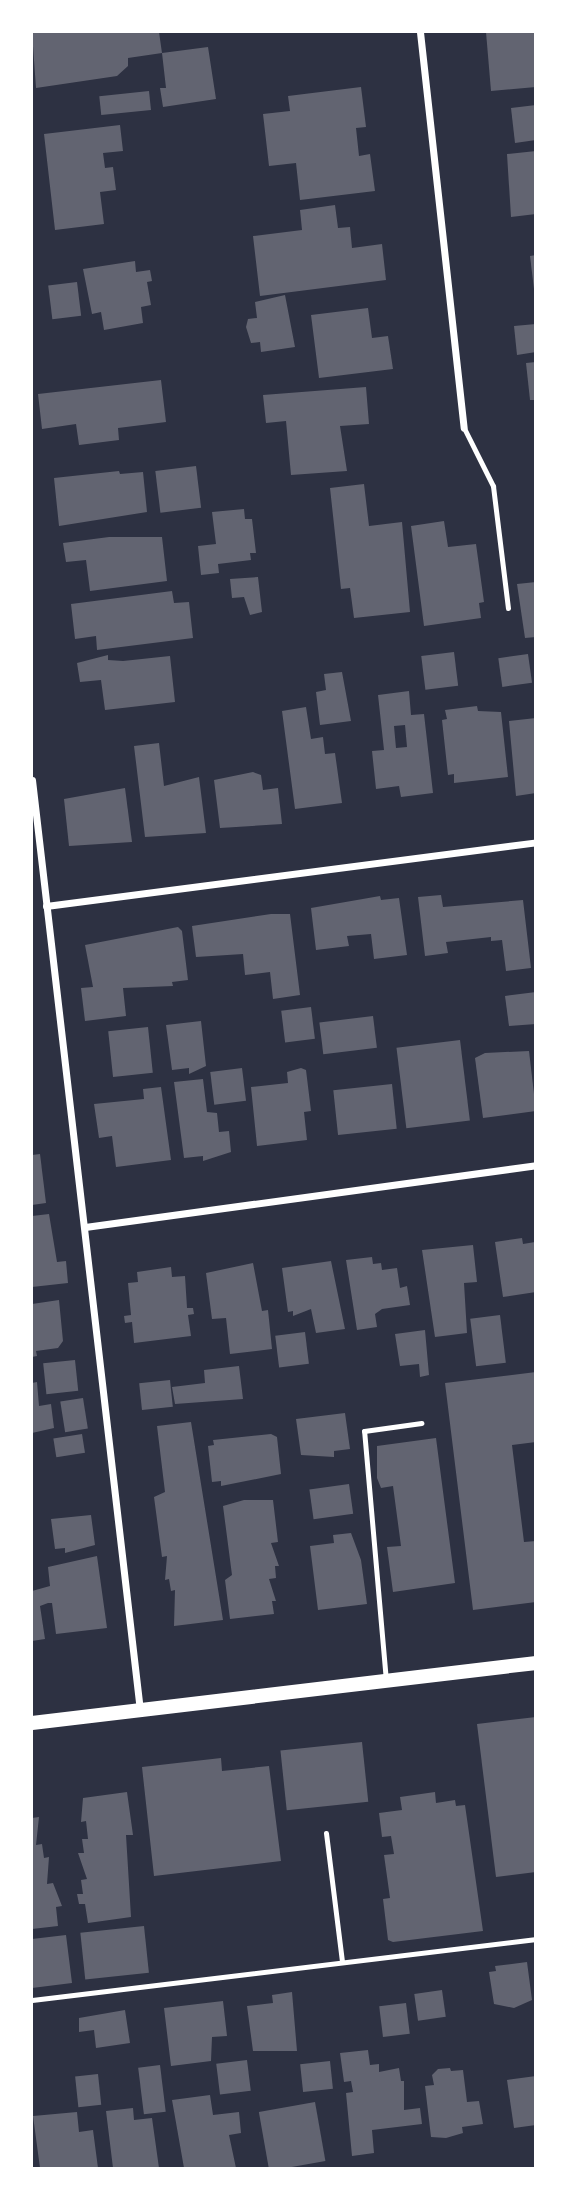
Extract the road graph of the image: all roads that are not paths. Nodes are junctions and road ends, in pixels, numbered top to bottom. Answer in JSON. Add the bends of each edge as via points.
{"nodes":[{"id":1,"x":420,"y":32,"type":"edge"},
{"id":2,"x":464,"y":428,"type":"joint"},
{"id":3,"x":508,"y":608,"type":"dead end"},
{"id":4,"x":32,"y":780,"type":"edge"},
{"id":5,"x":536,"y":842,"type":"edge"},
{"id":6,"x":46,"y":906,"type":"junction"},
{"id":7,"x":536,"y":1165,"type":"edge"},
{"id":8,"x":85,"y":1227,"type":"junction"},
{"id":9,"x":421,"y":1423,"type":"dead end"},
{"id":10,"x":536,"y":1663,"type":"edge"},
{"id":11,"x":386,"y":1681,"type":"junction"},
{"id":12,"x":140,"y":1710,"type":"junction"},
{"id":13,"x":32,"y":1723,"type":"edge"},
{"id":14,"x":326,"y":1833,"type":"dead end"},
{"id":15,"x":536,"y":1939,"type":"edge"},
{"id":16,"x":342,"y":1962,"type":"junction"},
{"id":17,"x":32,"y":2000,"type":"edge"}],
"edges":[{"from":1,"to":2,"type":"street"},
{"from":2,"to":3,"type":"lane","via":[[493,486]]},
{"from":4,"to":6,"type":"street"},
{"from":5,"to":6,"type":"street"},
{"from":6,"to":8,"type":"street"},
{"from":7,"to":8,"type":"street"},
{"from":8,"to":12,"type":"street"},
{"from":9,"to":11,"type":"lane","via":[[365,1431]]},
{"from":10,"to":11,"type":"main road"},
{"from":11,"to":12,"type":"main road"},
{"from":12,"to":13,"type":"main road"},
{"from":14,"to":16,"type":"lane"},
{"from":15,"to":16,"type":"lane"},
{"from":16,"to":17,"type":"lane"}]}
